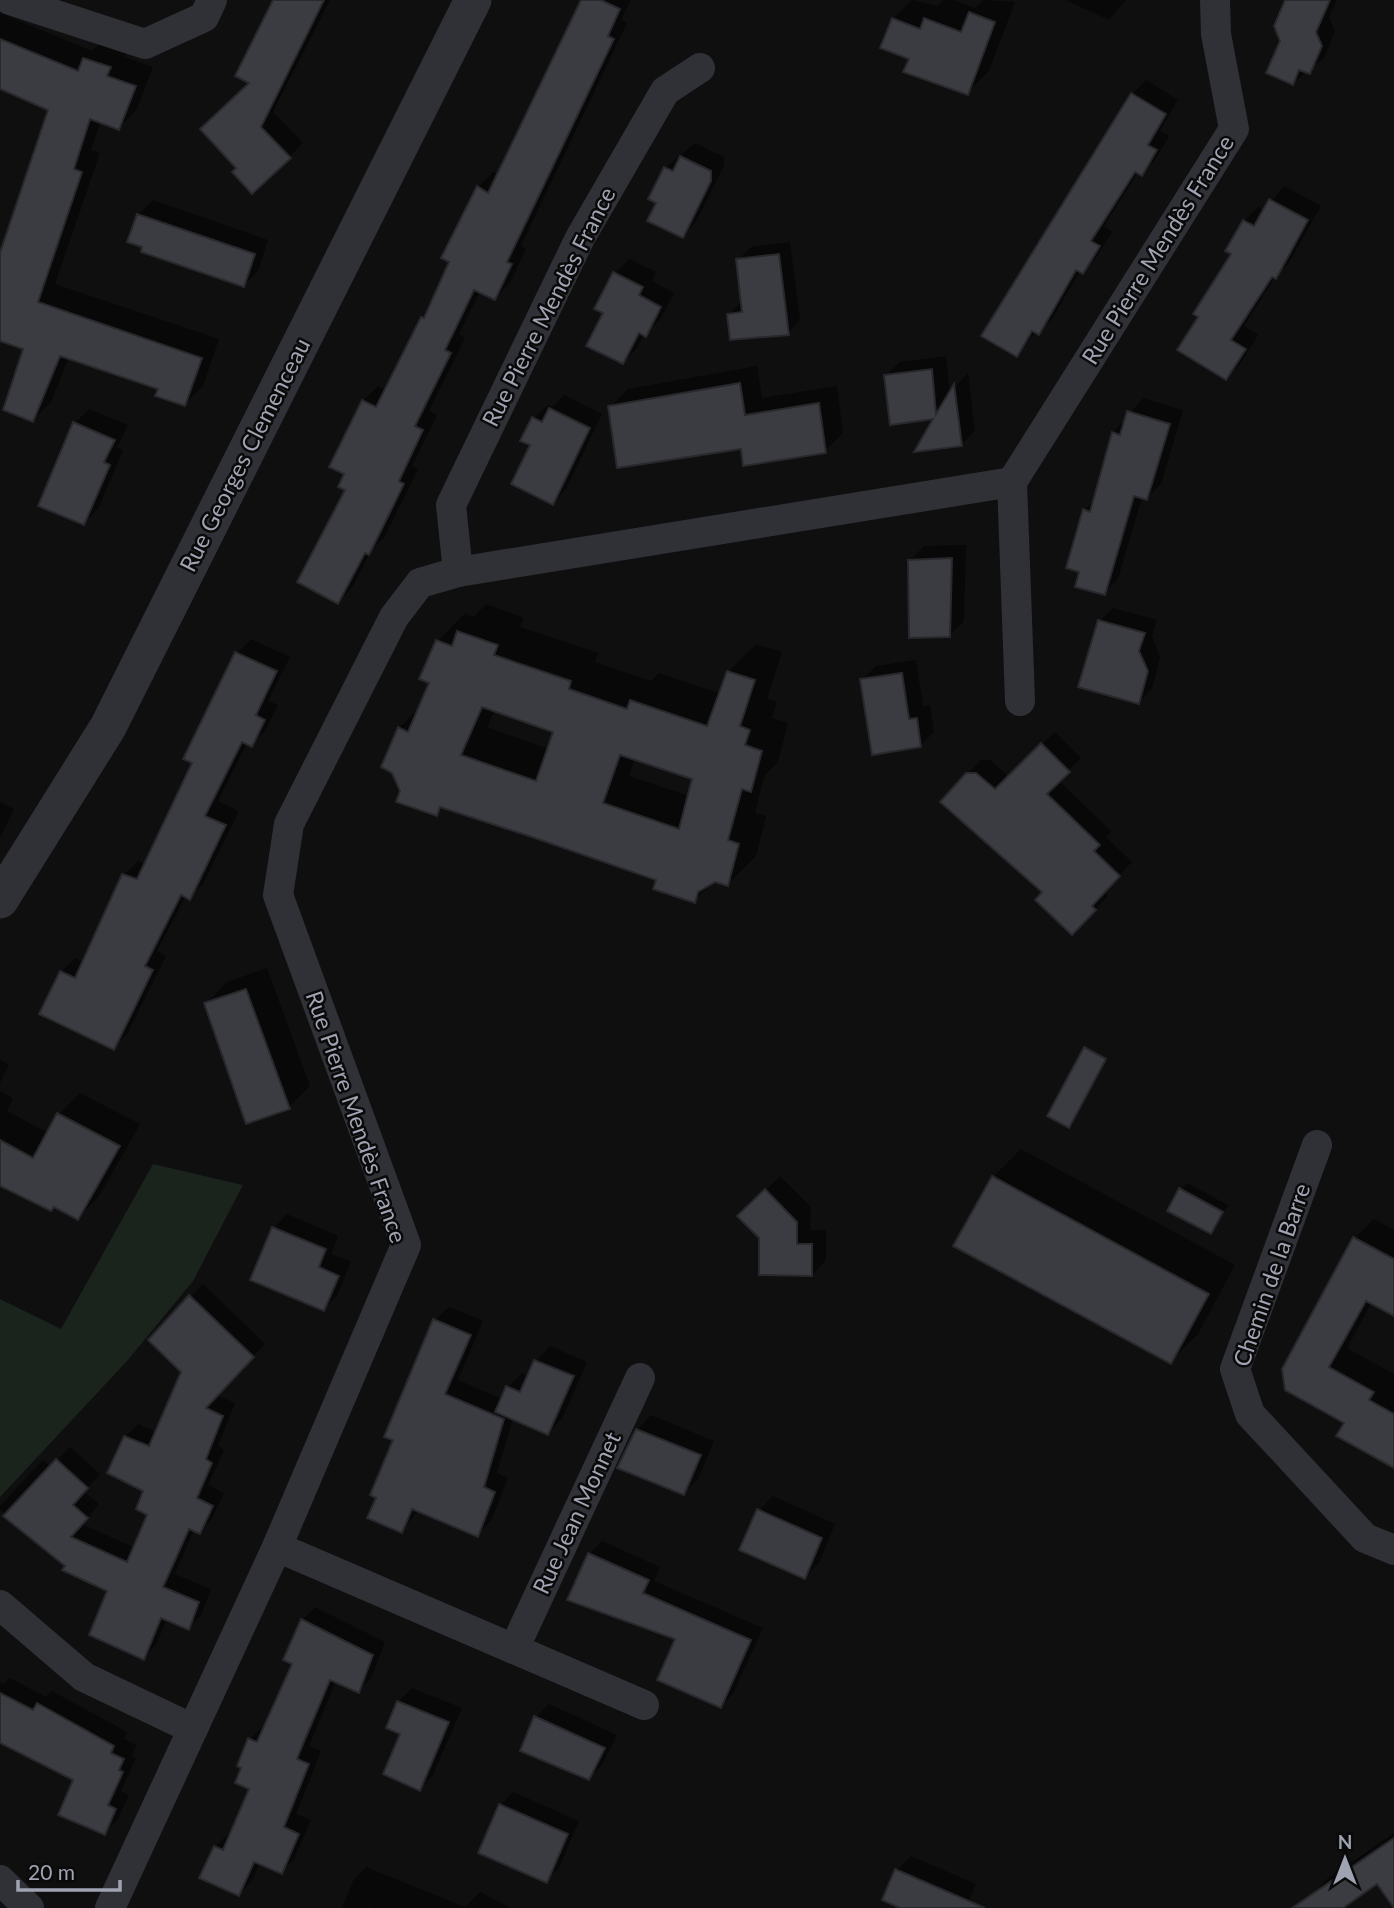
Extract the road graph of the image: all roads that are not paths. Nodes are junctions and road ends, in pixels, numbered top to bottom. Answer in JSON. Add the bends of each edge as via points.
{"nodes":[{"id":1,"x":10,"y":0,"type":"edge"},
{"id":2,"x":212,"y":0,"type":"edge"},
{"id":3,"x":472,"y":0,"type":"edge"},
{"id":4,"x":1214,"y":0,"type":"edge"},
{"id":5,"x":700,"y":68,"type":"dead end"},
{"id":6,"x":1012,"y":482,"type":"junction"},
{"id":7,"x":458,"y":572,"type":"junction"},
{"id":8,"x":1020,"y":701,"type":"dead end"},
{"id":9,"x":0,"y":900,"type":"edge"},
{"id":10,"x":1317,"y":1145,"type":"dead end"},
{"id":11,"x":640,"y":1378,"type":"dead end"},
{"id":12,"x":277,"y":1547,"type":"junction"},
{"id":13,"x":1394,"y":1550,"type":"edge"},
{"id":14,"x":0,"y":1605,"type":"edge"},
{"id":15,"x":514,"y":1649,"type":"junction"},
{"id":16,"x":644,"y":1705,"type":"dead end"},
{"id":17,"x":193,"y":1729,"type":"junction"},
{"id":18,"x":0,"y":1880,"type":"edge"},
{"id":19,"x":29,"y":1908,"type":"edge"},
{"id":20,"x":110,"y":1908,"type":"edge"}],
"edges":[{"from":1,"to":2,"type":"street","via":[[145,44],[204,17]]},
{"from":3,"to":9,"type":"street","name":"Rue Georges Clemenceau","via":[[108,727]]},
{"from":4,"to":6,"type":"street","name":"Rue Pierre Mendès France","via":[[1234,129]]},
{"from":5,"to":7,"type":"street","name":"Rue Pierre Mendès France","via":[[665,91],[580,238],[474,457],[451,505]]},
{"from":6,"to":7,"type":"street","name":"Rue Pierre Mendès France"},
{"from":6,"to":8,"type":"street"},
{"from":7,"to":12,"type":"street","name":"Rue Pierre Mendès France","via":[[420,583],[394,617],[289,824],[278,895],[406,1245]]},
{"from":10,"to":13,"type":"street","name":"Chemin de la Barre","via":[[1235,1369],[1250,1414],[1365,1538]]},
{"from":11,"to":15,"type":"street","name":"Rue Jean Monnet"},
{"from":12,"to":15,"type":"street"},
{"from":12,"to":17,"type":"street","name":"Rue Pierre Mendès France"},
{"from":14,"to":17,"type":"street","via":[[84,1677]]},
{"from":15,"to":16,"type":"street"},
{"from":17,"to":20,"type":"street","name":"Rue Pierre Mendès France"},
{"from":18,"to":19,"type":"street"}]}
